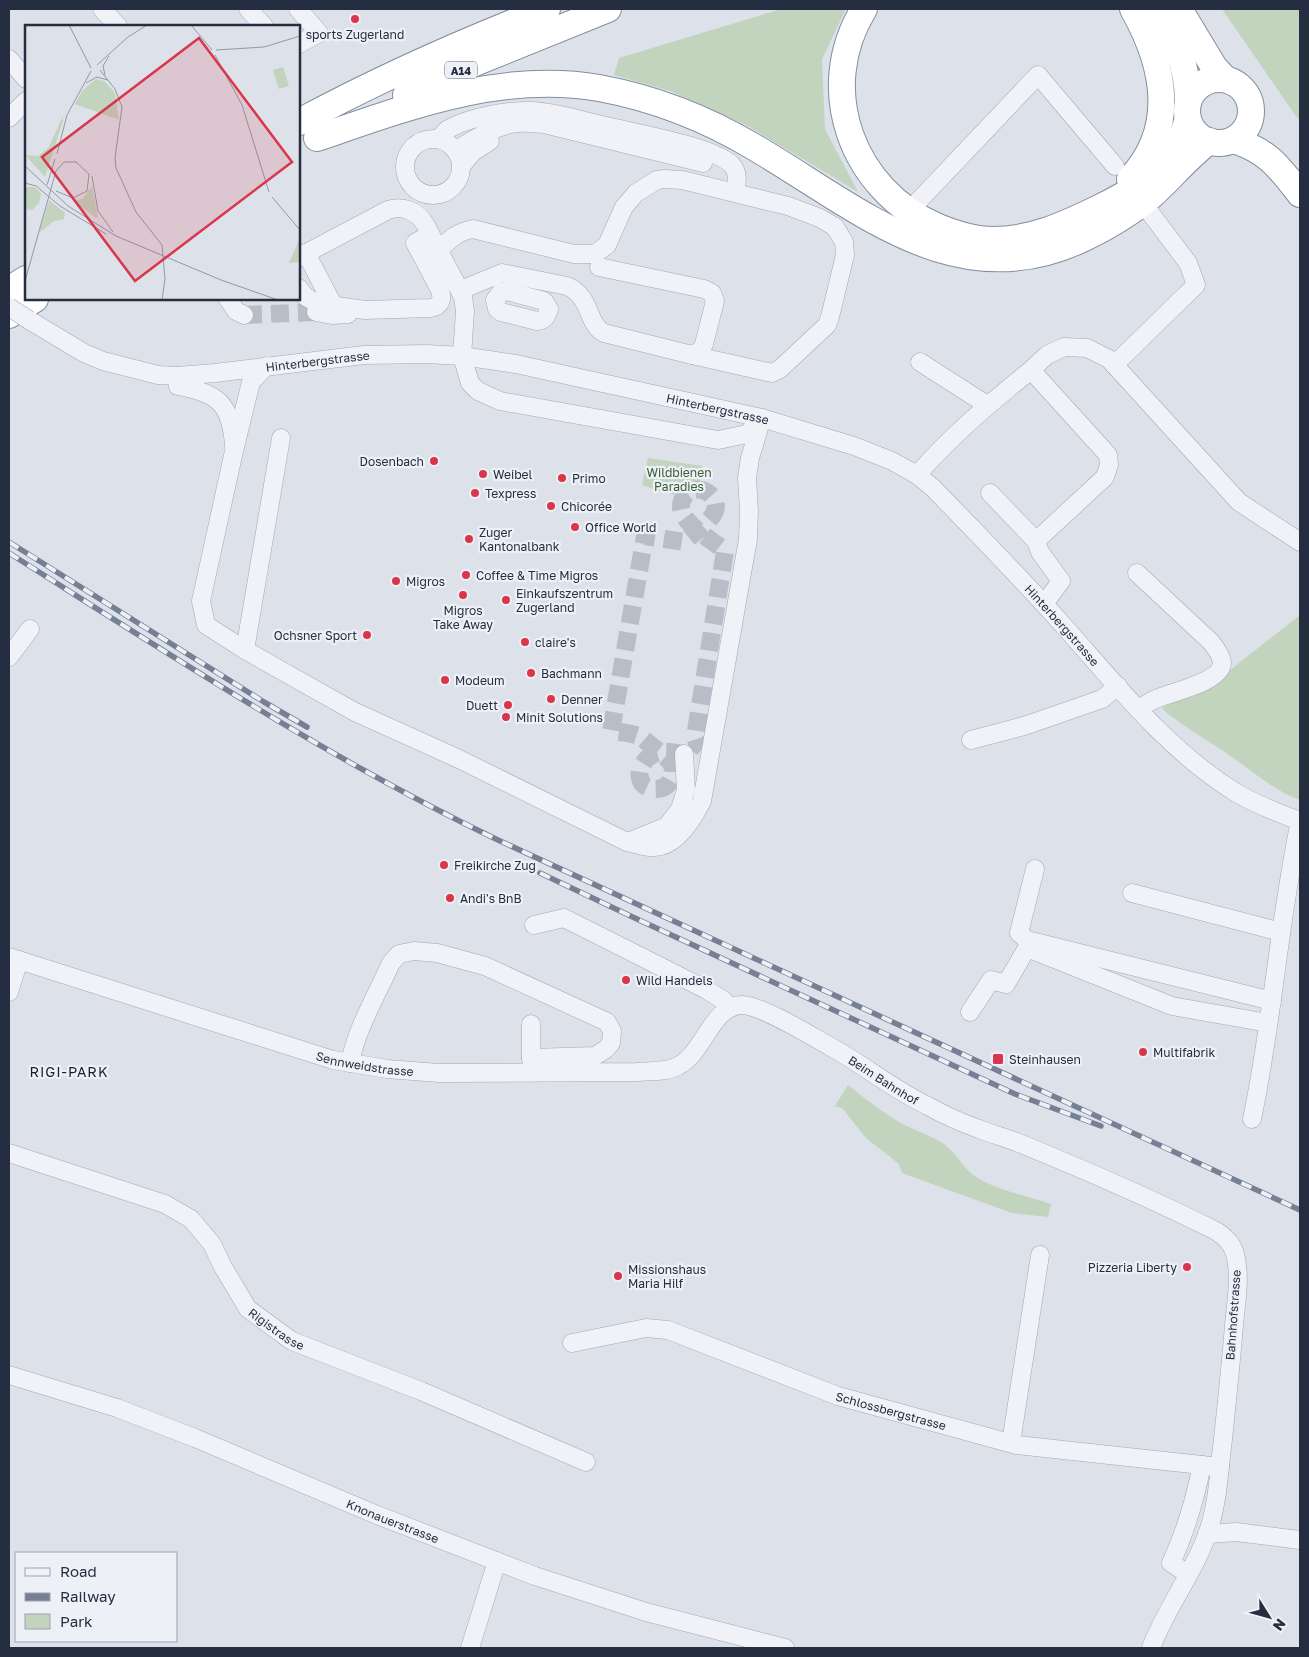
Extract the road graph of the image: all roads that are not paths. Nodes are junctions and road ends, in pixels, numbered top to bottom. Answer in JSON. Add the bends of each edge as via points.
{"nodes":[{"id":1,"x":102,"y":9,"type":"edge"},
{"id":2,"x":248,"y":9,"type":"edge"},
{"id":3,"x":298,"y":9,"type":"edge"},
{"id":4,"x":525,"y":9,"type":"edge"},
{"id":5,"x":547,"y":9,"type":"edge"},
{"id":6,"x":608,"y":9,"type":"edge"},
{"id":7,"x":864,"y":9,"type":"edge"},
{"id":8,"x":1133,"y":9,"type":"edge"},
{"id":9,"x":1156,"y":9,"type":"edge"},
{"id":10,"x":1179,"y":9,"type":"edge"},
{"id":11,"x":117,"y":25,"type":"edge"},
{"id":12,"x":263,"y":25,"type":"edge"},
{"id":13,"x":300,"y":43,"type":"edge"},
{"id":14,"x":438,"y":54,"type":"junction"},
{"id":15,"x":9,"y":59,"type":"edge"},
{"id":16,"x":25,"y":77,"type":"edge"},
{"id":17,"x":1225,"y":79,"type":"junction"},
{"id":18,"x":25,"y":102,"type":"edge"},
{"id":19,"x":1188,"y":110,"type":"junction"},
{"id":20,"x":1251,"y":114,"type":"junction"},
{"id":21,"x":9,"y":118,"type":"edge"},
{"id":22,"x":305,"y":136,"type":"edge"},
{"id":23,"x":440,"y":139,"type":"junction"},
{"id":24,"x":1221,"y":140,"type":"junction"},
{"id":25,"x":459,"y":157,"type":"junction"},
{"id":26,"x":1115,"y":166,"type":"dead end"},
{"id":27,"x":1300,"y":171,"type":"edge"},
{"id":28,"x":736,"y":183,"type":"junction"},
{"id":29,"x":1300,"y":194,"type":"edge"},
{"id":30,"x":1148,"y":210,"type":"dead end"},
{"id":31,"x":909,"y":211,"type":"junction"},
{"id":32,"x":1091,"y":212,"type":"junction"},
{"id":33,"x":430,"y":234,"type":"junction"},
{"id":34,"x":439,"y":250,"type":"junction"},
{"id":35,"x":302,"y":255,"type":"edge"},
{"id":36,"x":599,"y":267,"type":"dead end"},
{"id":37,"x":25,"y":280,"type":"edge"},
{"id":38,"x":543,"y":281,"type":"junction"},
{"id":39,"x":9,"y":290,"type":"edge"},
{"id":40,"x":300,"y":290,"type":"edge"},
{"id":41,"x":461,"y":290,"type":"junction"},
{"id":42,"x":539,"y":299,"type":"dead end"},
{"id":43,"x":229,"y":300,"type":"edge"},
{"id":44,"x":334,"y":305,"type":"junction"},
{"id":45,"x":9,"y":307,"type":"edge"},
{"id":46,"x":365,"y":310,"type":"junction"},
{"id":47,"x":24,"y":311,"type":"edge"},
{"id":48,"x":316,"y":312,"type":"tunnel mouth"},
{"id":49,"x":244,"y":315,"type":"dead end"},
{"id":50,"x":692,"y":355,"type":"junction"},
{"id":51,"x":462,"y":356,"type":"junction"},
{"id":52,"x":920,"y":362,"type":"dead end"},
{"id":53,"x":1114,"y":365,"type":"junction"},
{"id":54,"x":266,"y":366,"type":"junction"},
{"id":55,"x":1031,"y":370,"type":"junction"},
{"id":56,"x":176,"y":376,"type":"junction"},
{"id":57,"x":987,"y":405,"type":"junction"},
{"id":58,"x":762,"y":418,"type":"junction"},
{"id":59,"x":281,"y":438,"type":"dead end"},
{"id":60,"x":234,"y":451,"type":"junction"},
{"id":61,"x":917,"y":475,"type":"junction"},
{"id":62,"x":990,"y":493,"type":"dead end"},
{"id":63,"x":1036,"y":541,"type":"junction"},
{"id":64,"x":1300,"y":542,"type":"edge"},
{"id":65,"x":1137,"y":573,"type":"dead end"},
{"id":66,"x":1044,"y":604,"type":"junction"},
{"id":67,"x":30,"y":629,"type":"dead end"},
{"id":68,"x":245,"y":650,"type":"junction"},
{"id":69,"x":9,"y":657,"type":"edge"},
{"id":70,"x":1118,"y":686,"type":"junction"},
{"id":71,"x":1139,"y":709,"type":"junction"},
{"id":72,"x":971,"y":740,"type":"dead end"},
{"id":73,"x":684,"y":754,"type":"tunnel mouth"},
{"id":74,"x":1300,"y":821,"type":"edge"},
{"id":75,"x":627,"y":842,"type":"junction"},
{"id":76,"x":1035,"y":869,"type":"dead end"},
{"id":77,"x":1132,"y":893,"type":"dead end"},
{"id":78,"x":534,"y":925,"type":"dead end"},
{"id":79,"x":1281,"y":932,"type":"junction"},
{"id":80,"x":14,"y":959,"type":"edge"},
{"id":81,"x":9,"y":992,"type":"edge"},
{"id":82,"x":1272,"y":1001,"type":"junction"},
{"id":83,"x":730,"y":1008,"type":"junction"},
{"id":84,"x":970,"y":1012,"type":"dead end"},
{"id":85,"x":1268,"y":1023,"type":"junction"},
{"id":86,"x":531,"y":1024,"type":"dead end"},
{"id":87,"x":350,"y":1063,"type":"junction"},
{"id":88,"x":532,"y":1065,"type":"junction"},
{"id":89,"x":1252,"y":1119,"type":"dead end"},
{"id":90,"x":9,"y":1153,"type":"edge"},
{"id":91,"x":1059,"y":1160,"type":"joint"},
{"id":92,"x":1040,"y":1255,"type":"dead end"},
{"id":93,"x":572,"y":1343,"type":"dead end"},
{"id":94,"x":9,"y":1375,"type":"edge"},
{"id":95,"x":1012,"y":1443,"type":"junction"},
{"id":96,"x":586,"y":1462,"type":"dead end"},
{"id":97,"x":1211,"y":1466,"type":"junction"},
{"id":98,"x":1207,"y":1534,"type":"junction"},
{"id":99,"x":1300,"y":1540,"type":"edge"},
{"id":100,"x":497,"y":1561,"type":"junction"},
{"id":101,"x":1188,"y":1574,"type":"junction"},
{"id":102,"x":470,"y":1648,"type":"edge"},
{"id":103,"x":784,"y":1648,"type":"edge"},
{"id":104,"x":1151,"y":1648,"type":"edge"}],
"edges":[{"from":1,"to":11,"type":"street"},
{"from":2,"to":12,"type":"street"},
{"from":3,"to":13,"type":"street","via":[[319,33]]},
{"from":4,"to":14,"type":"highway"},
{"from":5,"to":14,"type":"highway","number":"A14"},
{"from":6,"to":22,"type":"highway","number":"A14"},
{"from":7,"to":31,"type":"highway","via":[[853,30],[845,58],[842,94],[846,118],[856,148],[871,174],[891,198]]},
{"from":8,"to":32,"type":"highway","via":[[1147,34],[1159,71],[1160,121],[1154,142],[1137,172]]},
{"from":9,"to":19,"type":"highway","via":[[1180,51],[1188,84]]},
{"from":10,"to":17,"type":"highway","via":[[1214,67]]},
{"from":14,"to":22,"type":"highway","number":"A14"},
{"from":15,"to":16,"type":"street"},
{"from":17,"to":19,"type":"highway","via":[[1211,79],[1198,85],[1190,96]]},
{"from":17,"to":20,"type":"highway","via":[[1244,91]]},
{"from":18,"to":21,"type":"street"},
{"from":19,"to":24,"type":"highway","via":[[1194,130]]},
{"from":19,"to":32,"type":"highway","via":[[1179,144],[1153,174],[1130,192]]},
{"from":20,"to":24,"type":"highway","via":[[1244,131]]},
{"from":20,"to":27,"type":"highway"},
{"from":22,"to":24,"type":"highway","via":[[486,88],[544,84],[599,88],[654,102],[714,126],[878,223],[918,243],[970,256],[1012,258],[1060,248],[1129,213],[1185,162]]},
{"from":23,"to":25,"type":"street","via":[[448,143]]},
{"from":23,"to":25,"type":"street","via":[[421,141],[407,155],[406,174],[416,190],[434,196],[452,189],[458,182]]},
{"from":23,"to":28,"type":"street","via":[[450,128],[485,116],[514,111],[542,112],[701,150],[732,164]]},
{"from":24,"to":29,"type":"highway","via":[[1263,152]]},
{"from":25,"to":28,"type":"street","via":[[495,138],[526,131]]},
{"from":26,"to":31,"type":"street","via":[[1038,75]]},
{"from":28,"to":34,"type":"street","via":[[657,180],[628,200],[607,245],[595,254],[574,254],[472,229],[454,235]]},
{"from":28,"to":50,"type":"street","via":[[831,223],[839,232],[845,255],[830,317],[821,332],[772,373]]},
{"from":30,"to":53,"type":"street","via":[[1188,263],[1196,285]]},
{"from":31,"to":32,"type":"highway","via":[[930,224],[955,233],[993,240],[1022,238]]},
{"from":33,"to":34,"type":"street"},
{"from":33,"to":35,"type":"street","via":[[415,213],[393,209]]},
{"from":33,"to":46,"type":"street","via":[[415,243],[440,290],[442,299],[438,306]]},
{"from":34,"to":41,"type":"street"},
{"from":35,"to":44,"type":"street"},
{"from":36,"to":50,"type":"street","via":[[712,293],[715,301],[704,344]]},
{"from":37,"to":39,"type":"highway"},
{"from":38,"to":41,"type":"street","via":[[502,273]]},
{"from":38,"to":42,"type":"street"},
{"from":38,"to":50,"type":"street","via":[[567,286],[577,292],[597,328],[604,333]]},
{"from":40,"to":44,"type":"street","via":[[309,300]]},
{"from":41,"to":51,"type":"street","via":[[465,310]]},
{"from":43,"to":49,"type":"street","via":[[236,311]]},
{"from":44,"to":46,"type":"street"},
{"from":45,"to":47,"type":"street","name":"Hinterbergstrasse","bridge":true},
{"from":46,"to":48,"type":"street","via":[[341,315]]},
{"from":47,"to":56,"type":"street","name":"Hinterbergstrasse","via":[[84,353],[144,372]]},
{"from":51,"to":54,"type":"street","name":"Hinterbergstrasse","via":[[364,355]]},
{"from":51,"to":58,"type":"street","name":"Hinterbergstrasse","via":[[516,364]]},
{"from":51,"to":58,"type":"street","via":[[473,388],[500,401],[718,440],[747,434]]},
{"from":52,"to":57,"type":"street"},
{"from":53,"to":55,"type":"street","via":[[1087,348],[1064,347],[1047,355]]},
{"from":53,"to":64,"type":"street","via":[[1239,502]]},
{"from":54,"to":56,"type":"street","name":"Hinterbergstrasse"},
{"from":54,"to":60,"type":"street","via":[[252,382]]},
{"from":55,"to":57,"type":"street"},
{"from":55,"to":63,"type":"street","via":[[1108,455],[1109,465],[1105,477]]},
{"from":56,"to":60,"type":"street","via":[[178,386],[205,392],[222,405],[233,431]]},
{"from":57,"to":61,"type":"street","via":[[940,448]]},
{"from":58,"to":61,"type":"street","name":"Hinterbergstrasse","via":[[854,446]]},
{"from":58,"to":75,"type":"street","via":[[750,458],[747,478],[748,539],[709,742],[702,801],[694,818],[678,836],[666,843],[655,847]]},
{"from":59,"to":68,"type":"street"},
{"from":60,"to":68,"type":"street","via":[[201,601],[206,625]]},
{"from":61,"to":66,"type":"street","name":"Hinterbergstrasse"},
{"from":62,"to":63,"type":"street"},
{"from":63,"to":66,"type":"street","via":[[1061,581]]},
{"from":65,"to":71,"type":"street","via":[[1211,642],[1222,663],[1207,681],[1154,699]]},
{"from":66,"to":70,"type":"street","name":"Hinterbergstrasse"},
{"from":67,"to":69,"type":"street"},
{"from":68,"to":75,"type":"street","via":[[355,712]]},
{"from":70,"to":71,"type":"street","name":"Hinterbergstrasse"},
{"from":70,"to":72,"type":"street","via":[[1102,699]]},
{"from":71,"to":74,"type":"street","name":"Hinterbergstrasse","via":[[1168,740],[1219,781],[1257,803]]},
{"from":73,"to":75,"type":"street","via":[[686,790],[680,809],[667,826]]},
{"from":74,"to":79,"type":"street"},
{"from":76,"to":82,"type":"street","via":[[1018,934],[1027,940]]},
{"from":77,"to":79,"type":"street"},
{"from":78,"to":83,"type":"street","via":[[564,918],[706,990]]},
{"from":79,"to":82,"type":"street"},
{"from":80,"to":81,"type":"street"},
{"from":80,"to":87,"type":"street","name":"Sennweidstrasse"},
{"from":82,"to":85,"type":"street"},
{"from":83,"to":88,"type":"street","name":"Sennweidstrasse","via":[[714,1022],[690,1058],[677,1066],[637,1072]]},
{"from":83,"to":91,"type":"street","name":"Beim Bahnhof","via":[[745,1005],[779,1019],[858,1062],[926,1106]]},
{"from":84,"to":85,"type":"street","via":[[991,980],[1006,984],[1027,948],[1172,1006]]},
{"from":85,"to":89,"type":"street"},
{"from":86,"to":88,"type":"street"},
{"from":87,"to":88,"type":"street","name":"Sennweidstrasse","via":[[439,1073]]},
{"from":87,"to":88,"type":"street","via":[[356,1039],[391,963],[399,954],[414,951],[437,953],[485,966],[607,1022],[612,1031],[611,1043],[595,1056]]},
{"from":90,"to":96,"type":"street","name":"Rigistrasse","via":[[165,1204],[191,1219],[212,1244],[248,1309],[292,1341],[422,1391]]},
{"from":91,"to":97,"type":"street","name":"Bahnhofstrasse","via":[[1216,1231],[1232,1245],[1236,1254],[1237,1279],[1232,1351]]},
{"from":92,"to":95,"type":"street"},
{"from":93,"to":95,"type":"street","name":"Schlossbergstrasse","via":[[646,1328],[668,1330],[838,1396]]},
{"from":94,"to":100,"type":"street","name":"Knonauerstrasse","via":[[117,1408]]},
{"from":95,"to":97,"type":"street","name":"Schlossbergstrasse"},
{"from":97,"to":98,"type":"street","name":"Bahnhofstrasse","via":[[1216,1498]]},
{"from":97,"to":101,"type":"street","name":"Bahnhofstrasse","via":[[1171,1563]]},
{"from":98,"to":99,"type":"street","via":[[1236,1532]]},
{"from":98,"to":101,"type":"street","name":"Bahnhofstrasse"},
{"from":100,"to":102,"type":"street"},
{"from":100,"to":103,"type":"street","name":"Knonauerstrasse","via":[[646,1612]]},
{"from":101,"to":104,"type":"street","name":"Bahnhofstrasse"}]}
